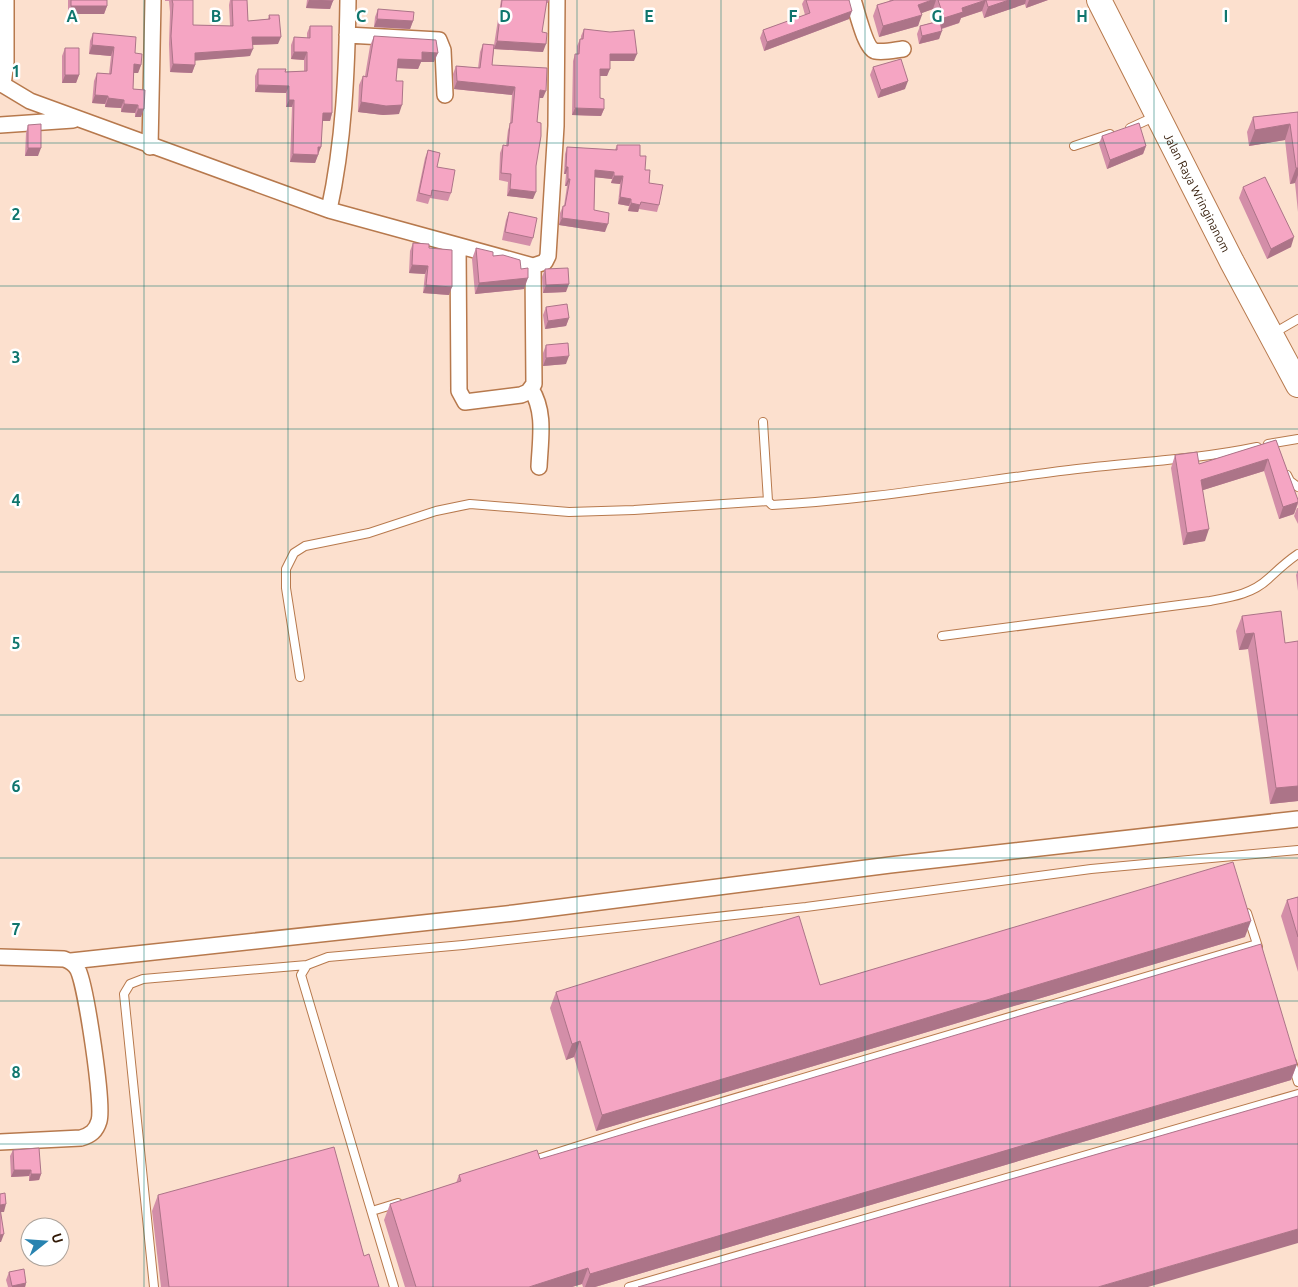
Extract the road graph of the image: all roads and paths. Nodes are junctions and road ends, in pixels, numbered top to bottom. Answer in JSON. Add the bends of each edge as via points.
{"nodes":[{"id":1,"x":6,"y":0,"type":"edge"},
{"id":2,"x":153,"y":0,"type":"edge"},
{"id":3,"x":348,"y":0,"type":"edge"},
{"id":4,"x":557,"y":0,"type":"edge"},
{"id":5,"x":853,"y":0,"type":"edge"},
{"id":6,"x":1100,"y":0,"type":"edge"},
{"id":7,"x":347,"y":35,"type":"junction"},
{"id":8,"x":904,"y":49,"type":"dead end"},
{"id":9,"x":1,"y":84,"type":"edge"},
{"id":10,"x":445,"y":95,"type":"dead end"},
{"id":11,"x":1158,"y":115,"type":"junction"},
{"id":12,"x":80,"y":120,"type":"junction"},
{"id":13,"x":0,"y":125,"type":"edge"},
{"id":14,"x":1125,"y":130,"type":"edge"},
{"id":15,"x":1117,"y":132,"type":"edge"},
{"id":16,"x":1074,"y":146,"type":"dead end"},
{"id":17,"x":150,"y":147,"type":"junction"},
{"id":18,"x":329,"y":210,"type":"junction"},
{"id":19,"x":458,"y":246,"type":"junction"},
{"id":20,"x":533,"y":266,"type":"junction"},
{"id":21,"x":1298,"y":319,"type":"edge"},
{"id":22,"x":1276,"y":331,"type":"junction"},
{"id":23,"x":1298,"y":385,"type":"edge"},
{"id":24,"x":531,"y":389,"type":"junction"},
{"id":25,"x":763,"y":422,"type":"dead end"},
{"id":26,"x":1298,"y":439,"type":"edge"},
{"id":27,"x":1274,"y":443,"type":"junction"},
{"id":28,"x":1277,"y":451,"type":"edge"},
{"id":29,"x":539,"y":467,"type":"dead end"},
{"id":30,"x":1283,"y":467,"type":"edge"},
{"id":31,"x":1298,"y":487,"type":"edge"},
{"id":32,"x":768,"y":501,"type":"junction"},
{"id":33,"x":1298,"y":554,"type":"edge"},
{"id":34,"x":942,"y":636,"type":"dead end"},
{"id":35,"x":300,"y":677,"type":"dead end"},
{"id":36,"x":1298,"y":820,"type":"edge"},
{"id":37,"x":1298,"y":850,"type":"edge"},
{"id":38,"x":1230,"y":856,"type":"junction"},
{"id":39,"x":1233,"y":865,"type":"edge"},
{"id":40,"x":1244,"y":900,"type":"edge"},
{"id":41,"x":1257,"y":944,"type":"junction"},
{"id":42,"x":1260,"y":953,"type":"edge"},
{"id":43,"x":0,"y":957,"type":"edge"},
{"id":44,"x":71,"y":962,"type":"junction"},
{"id":45,"x":307,"y":964,"type":"junction"},
{"id":46,"x":1290,"y":1054,"type":"edge"},
{"id":47,"x":1298,"y":1082,"type":"edge"},
{"id":48,"x":1298,"y":1094,"type":"edge"},
{"id":49,"x":0,"y":1142,"type":"edge"},
{"id":50,"x":522,"y":1164,"type":"edge"},
{"id":51,"x":409,"y":1200,"type":"edge"},
{"id":52,"x":372,"y":1211,"type":"junction"},
{"id":53,"x":154,"y":1287,"type":"edge"},
{"id":54,"x":394,"y":1287,"type":"edge"},
{"id":55,"x":629,"y":1287,"type":"edge"}],
"edges":[{"from":1,"to":9,"type":"street","via":[[6,62]]},
{"from":2,"to":17,"type":"street"},
{"from":3,"to":7,"type":"street"},
{"from":4,"to":20,"type":"street","via":[[556,126],[548,256],[545,262]]},
{"from":5,"to":8,"type":"street","via":[[872,50]]},
{"from":6,"to":11,"type":"main road","name":"Jalan Raya Wringinanom"},
{"from":7,"to":10,"type":"street","via":[[439,40],[443,50]]},
{"from":7,"to":18,"type":"street","via":[[342,116]]},
{"from":9,"to":12,"type":"street","via":[[30,101]]},
{"from":11,"to":14,"type":"lane"},
{"from":11,"to":22,"type":"main road","name":"Jalan Raya Wringinanom"},
{"from":12,"to":13,"type":"street"},
{"from":12,"to":17,"type":"street"},
{"from":15,"to":16,"type":"lane"},
{"from":17,"to":18,"type":"street","via":[[189,158]]},
{"from":18,"to":19,"type":"street"},
{"from":19,"to":20,"type":"street"},
{"from":19,"to":24,"type":"street","via":[[462,400],[469,403],[521,395]]},
{"from":20,"to":24,"type":"street","via":[[534,379]]},
{"from":21,"to":22,"type":"lane"},
{"from":22,"to":23,"type":"main road","name":"Jalan Raya Wringinanom"},
{"from":24,"to":29,"type":"street","via":[[541,413]]},
{"from":25,"to":32,"type":"lane"},
{"from":26,"to":27,"type":"lane"},
{"from":27,"to":28,"type":"lane"},
{"from":27,"to":32,"type":"lane","via":[[1224,454],[902,492],[772,506]]},
{"from":30,"to":31,"type":"lane","via":[[1290,481]]},
{"from":32,"to":35,"type":"lane","via":[[569,512],[470,504],[369,533],[305,546],[294,553],[286,568],[286,588]]},
{"from":33,"to":34,"type":"lane","via":[[1268,579],[1242,594]]},
{"from":36,"to":44,"type":"street"},
{"from":37,"to":38,"type":"lane"},
{"from":38,"to":39,"type":"lane"},
{"from":38,"to":45,"type":"lane","via":[[1091,869],[806,907],[328,957]]},
{"from":40,"to":41,"type":"lane"},
{"from":41,"to":42,"type":"lane"},
{"from":41,"to":50,"type":"lane"},
{"from":43,"to":44,"type":"street","via":[[64,959]]},
{"from":44,"to":49,"type":"street","via":[[78,968],[85,990],[101,1109],[95,1130],[81,1138]]},
{"from":45,"to":52,"type":"lane","via":[[301,975]]},
{"from":45,"to":53,"type":"lane","via":[[143,979],[130,984],[124,994]]},
{"from":46,"to":47,"type":"lane"},
{"from":48,"to":55,"type":"lane"},
{"from":51,"to":52,"type":"lane"},
{"from":52,"to":54,"type":"lane"}]}
